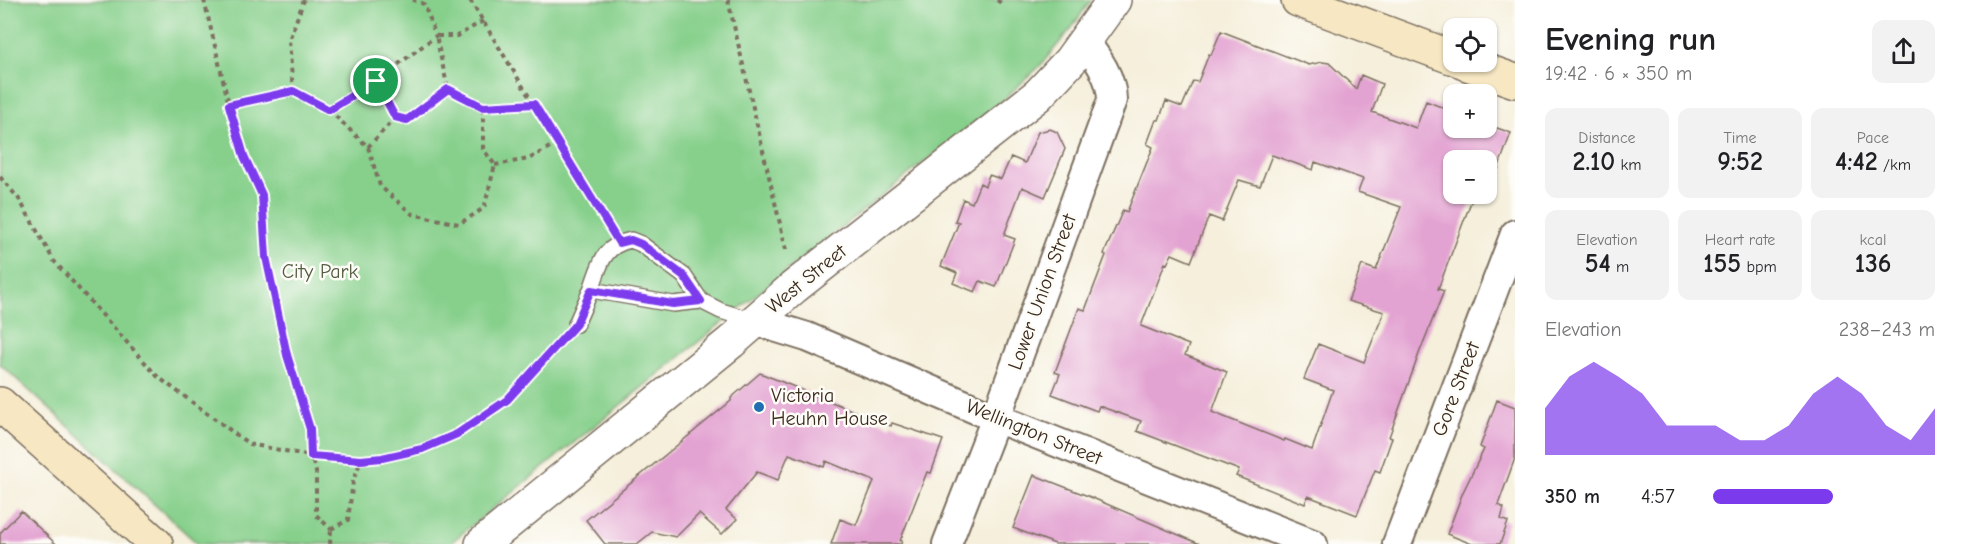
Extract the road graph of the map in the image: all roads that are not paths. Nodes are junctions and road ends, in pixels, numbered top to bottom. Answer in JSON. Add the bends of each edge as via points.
{"nodes":[{"id":1,"x":1114,"y":0,"type":"edge"},
{"id":2,"x":1298,"y":0,"type":"edge"},
{"id":3,"x":1085,"y":42,"type":"junction"},
{"id":4,"x":1443,"y":54,"type":"edge"},
{"id":5,"x":1490,"y":72,"type":"edge"},
{"id":6,"x":1515,"y":81,"type":"edge"},
{"id":7,"x":1515,"y":234,"type":"edge"},
{"id":8,"x":591,"y":290,"type":"junction"},
{"id":9,"x":701,"y":301,"type":"junction"},
{"id":10,"x":755,"y":321,"type":"junction"},
{"id":11,"x":576,"y":324,"type":"road end"},
{"id":12,"x":5,"y":418,"type":"edge"},
{"id":13,"x":996,"y":418,"type":"junction"},
{"id":14,"x":493,"y":539,"type":"edge"},
{"id":15,"x":156,"y":544,"type":"edge"},
{"id":16,"x":947,"y":544,"type":"edge"},
{"id":17,"x":1313,"y":544,"type":"edge"},
{"id":18,"x":1397,"y":544,"type":"edge"}],
"edges":[{"from":1,"to":3,"type":"street","name":"West Street"},
{"from":2,"to":4,"type":"main road"},
{"from":3,"to":10,"type":"street","name":"West Street","via":[[1031,100]]},
{"from":3,"to":13,"type":"street","name":"Lower Union Street","via":[[1101,63],[1112,100]]},
{"from":5,"to":6,"type":"main road"},
{"from":7,"to":18,"type":"street","name":"Gore Street"},
{"from":8,"to":9,"type":"lane","via":[[673,304]]},
{"from":8,"to":9,"type":"lane","via":[[610,248],[631,240],[684,276]]},
{"from":8,"to":11,"type":"lane"},
{"from":9,"to":10,"type":"lane"},
{"from":10,"to":13,"type":"street","name":"Wellington Street","via":[[807,337]]},
{"from":10,"to":14,"type":"street","name":"West Street"},
{"from":12,"to":15,"type":"main road"},
{"from":13,"to":16,"type":"street","name":"Lower Union Street"},
{"from":13,"to":17,"type":"street","name":"Wellington Street"}]}
